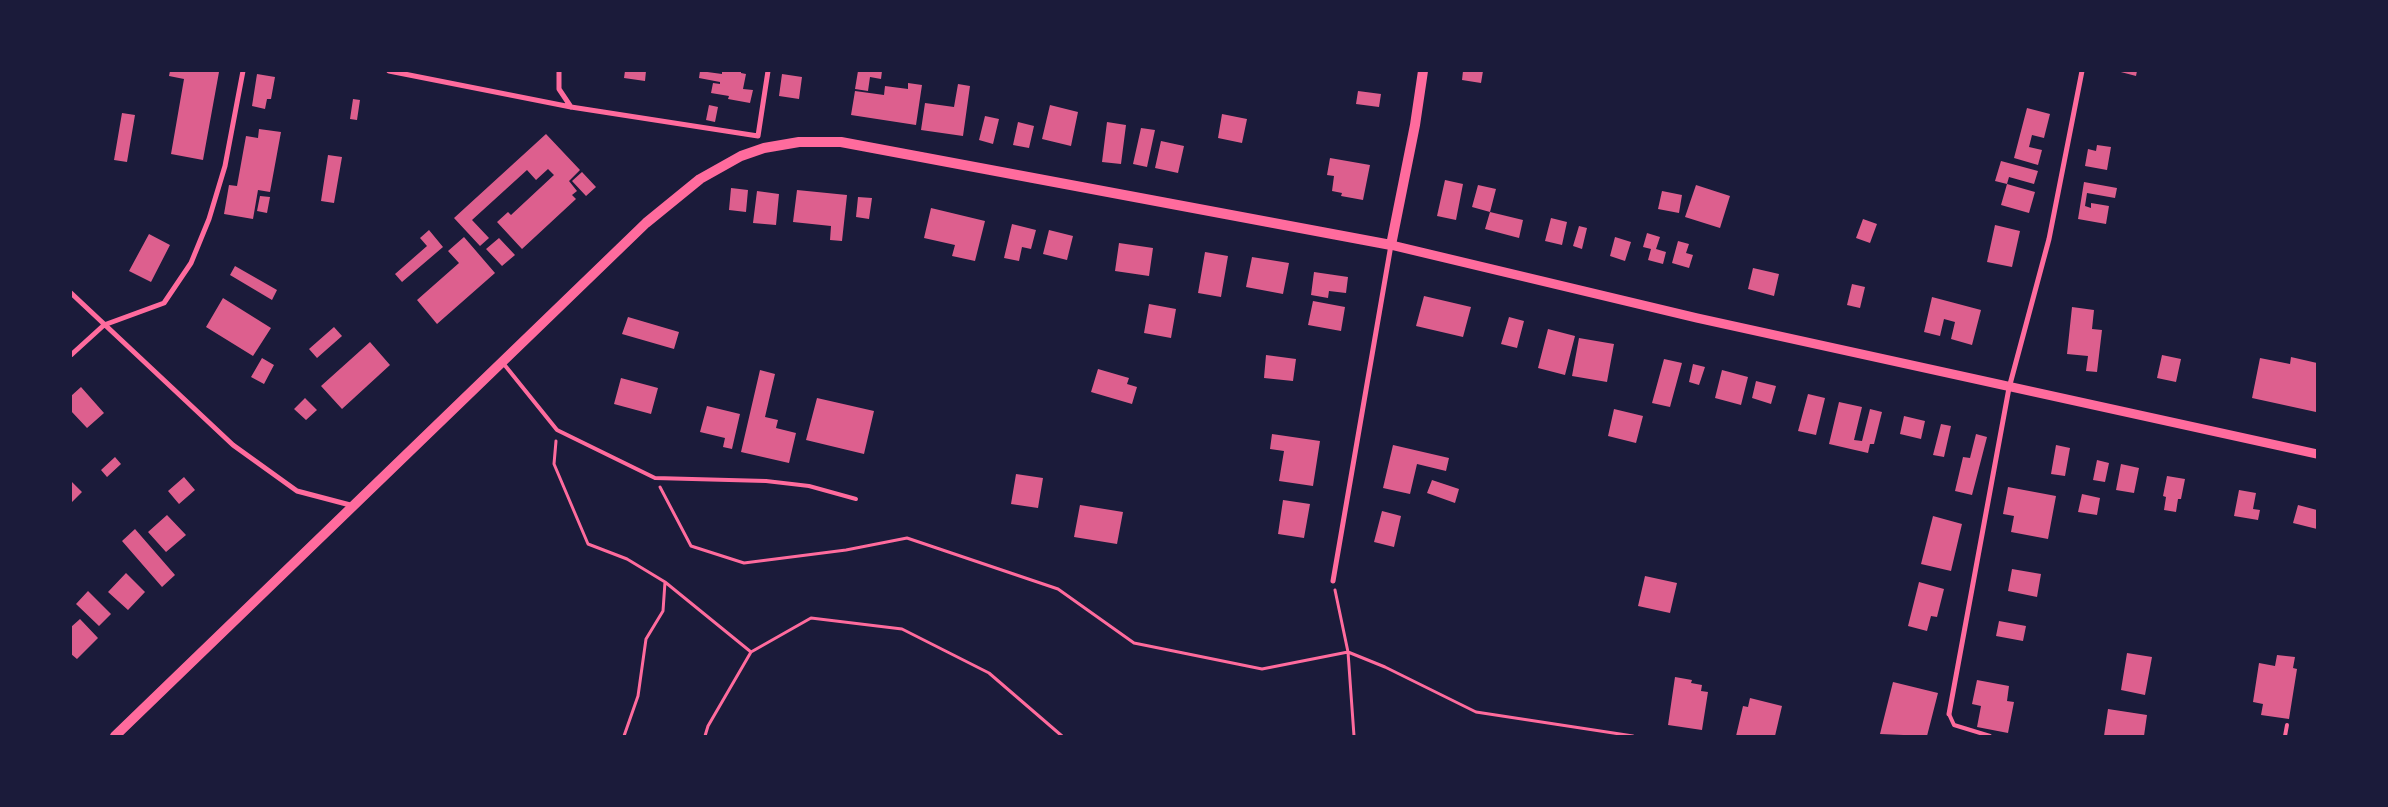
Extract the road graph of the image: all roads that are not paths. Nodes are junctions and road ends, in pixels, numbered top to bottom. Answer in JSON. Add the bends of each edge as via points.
{"nodes":[{"id":1,"x":243,"y":71,"type":"edge"},
{"id":2,"x":389,"y":71,"type":"edge"},
{"id":3,"x":559,"y":71,"type":"edge"},
{"id":4,"x":768,"y":71,"type":"edge"},
{"id":5,"x":1423,"y":71,"type":"edge"},
{"id":6,"x":2082,"y":71,"type":"edge"},
{"id":7,"x":571,"y":107,"type":"junction"},
{"id":8,"x":758,"y":136,"type":"junction"},
{"id":9,"x":764,"y":148,"type":"junction"},
{"id":10,"x":1391,"y":245,"type":"junction"},
{"id":11,"x":71,"y":293,"type":"edge"},
{"id":12,"x":104,"y":325,"type":"junction"},
{"id":13,"x":71,"y":355,"type":"edge"},
{"id":14,"x":502,"y":361,"type":"junction"},
{"id":15,"x":2009,"y":388,"type":"junction"},
{"id":16,"x":2317,"y":454,"type":"edge"},
{"id":17,"x":856,"y":500,"type":"dead end"},
{"id":18,"x":355,"y":506,"type":"junction"},
{"id":19,"x":1333,"y":581,"type":"road end"},
{"id":20,"x":1949,"y":714,"type":"joint"},
{"id":21,"x":2287,"y":725,"type":"dead end"},
{"id":22,"x":115,"y":736,"type":"edge"},
{"id":23,"x":1990,"y":736,"type":"edge"},
{"id":24,"x":2285,"y":736,"type":"edge"}],
"edges":[{"from":1,"to":12,"type":"street","via":[[225,166],[210,218],[191,264],[164,303]]},
{"from":2,"to":7,"type":"street"},
{"from":3,"to":7,"type":"street","via":[[559,89]]},
{"from":4,"to":8,"type":"street"},
{"from":5,"to":10,"type":"main road"},
{"from":6,"to":15,"type":"street","via":[[2049,239]]},
{"from":7,"to":8,"type":"street"},
{"from":8,"to":9,"type":"street"},
{"from":9,"to":10,"type":"main road","via":[[799,142],[841,142],[888,149]]},
{"from":9,"to":14,"type":"main road","via":[[741,156],[700,179],[646,224]]},
{"from":10,"to":15,"type":"street"},
{"from":10,"to":19,"type":"street"},
{"from":11,"to":12,"type":"street"},
{"from":12,"to":13,"type":"street"},
{"from":12,"to":18,"type":"street","via":[[233,445],[297,491]]},
{"from":14,"to":17,"type":"lane","via":[[557,430],[655,478],[766,481],[809,486]]},
{"from":14,"to":18,"type":"main road"},
{"from":15,"to":16,"type":"street"},
{"from":15,"to":20,"type":"street"},
{"from":18,"to":22,"type":"main road"},
{"from":20,"to":23,"type":"lane","via":[[1954,725]]},
{"from":21,"to":24,"type":"lane"}]}
